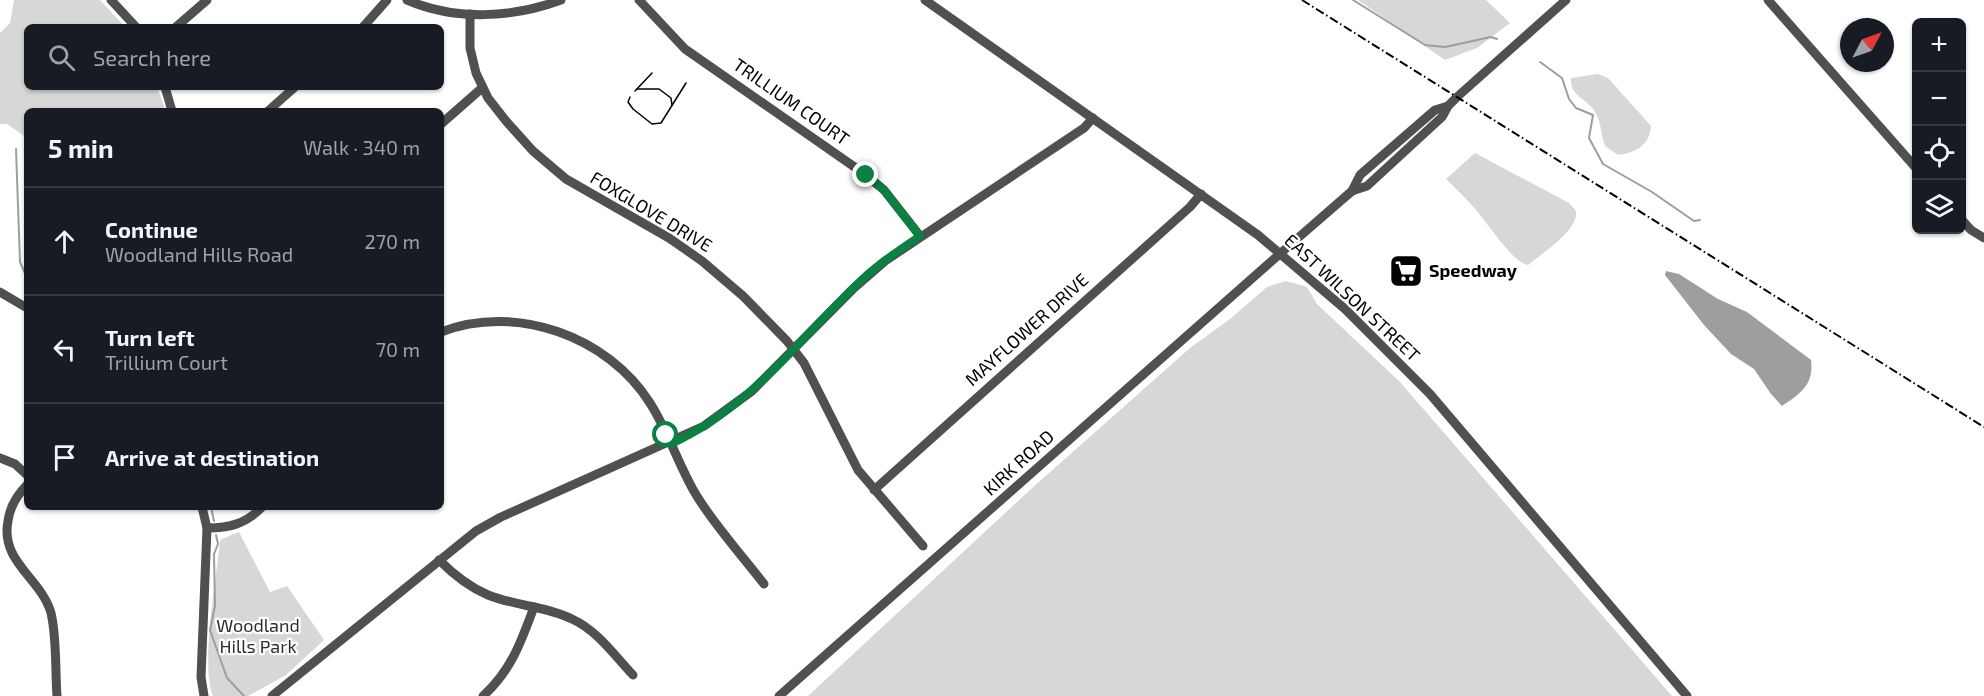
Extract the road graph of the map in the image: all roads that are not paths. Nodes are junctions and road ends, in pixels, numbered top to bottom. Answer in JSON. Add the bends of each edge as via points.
{"nodes":[{"id":1,"x":111,"y":0,"type":"edge"},
{"id":2,"x":207,"y":0,"type":"edge"},
{"id":3,"x":387,"y":0,"type":"edge"},
{"id":4,"x":407,"y":0,"type":"edge"},
{"id":5,"x":561,"y":0,"type":"edge"},
{"id":6,"x":639,"y":0,"type":"edge"},
{"id":7,"x":925,"y":0,"type":"edge"},
{"id":8,"x":1566,"y":0,"type":"edge"},
{"id":9,"x":1767,"y":0,"type":"edge"},
{"id":10,"x":470,"y":14,"type":"junction"},
{"id":11,"x":133,"y":24,"type":"edge"},
{"id":12,"x":179,"y":24,"type":"edge"},
{"id":13,"x":366,"y":24,"type":"edge"},
{"id":14,"x":482,"y":88,"type":"junction"},
{"id":15,"x":166,"y":90,"type":"edge"},
{"id":16,"x":292,"y":90,"type":"edge"},
{"id":17,"x":171,"y":108,"type":"edge"},
{"id":18,"x":272,"y":108,"type":"edge"},
{"id":19,"x":1093,"y":118,"type":"junction"},
{"id":20,"x":444,"y":121,"type":"edge"},
{"id":21,"x":1912,"y":162,"type":"edge"},
{"id":22,"x":1200,"y":194,"type":"junction"},
{"id":23,"x":1966,"y":224,"type":"edge"},
{"id":24,"x":920,"y":236,"type":"junction"},
{"id":25,"x":1984,"y":238,"type":"edge"},
{"id":26,"x":1280,"y":253,"type":"junction"},
{"id":27,"x":0,"y":292,"type":"edge"},
{"id":28,"x":24,"y":306,"type":"edge"},
{"id":29,"x":444,"y":331,"type":"edge"},
{"id":30,"x":794,"y":348,"type":"junction"},
{"id":31,"x":671,"y":444,"type":"junction"},
{"id":32,"x":0,"y":458,"type":"edge"},
{"id":33,"x":24,"y":472,"type":"edge"},
{"id":34,"x":24,"y":488,"type":"edge"},
{"id":35,"x":874,"y":490,"type":"junction"},
{"id":36,"x":203,"y":510,"type":"edge"},
{"id":37,"x":259,"y":510,"type":"edge"},
{"id":38,"x":207,"y":528,"type":"junction"},
{"id":39,"x":922,"y":546,"type":"dead end"},
{"id":40,"x":439,"y":560,"type":"junction"},
{"id":41,"x":764,"y":584,"type":"dead end"},
{"id":42,"x":534,"y":607,"type":"junction"},
{"id":43,"x":633,"y":675,"type":"dead end"},
{"id":44,"x":57,"y":696,"type":"edge"},
{"id":45,"x":204,"y":696,"type":"edge"},
{"id":46,"x":272,"y":696,"type":"edge"},
{"id":47,"x":483,"y":696,"type":"edge"},
{"id":48,"x":779,"y":696,"type":"edge"},
{"id":49,"x":1687,"y":696,"type":"edge"}],
"edges":[{"from":1,"to":11,"type":"street"},
{"from":2,"to":12,"type":"street"},
{"from":3,"to":13,"type":"street"},
{"from":4,"to":10,"type":"street"},
{"from":5,"to":10,"type":"street","via":[[510,13]]},
{"from":6,"to":24,"type":"street","name":"TRILLIUM COURT","via":[[685,49],[884,190]]},
{"from":7,"to":19,"type":"street","name":"EAST WILSON STREET"},
{"from":8,"to":26,"type":"street","name":"KIRK ROAD","via":[[1448,106],[1435,110],[1360,174],[1352,191]]},
{"from":9,"to":21,"type":"street"},
{"from":10,"to":14,"type":"street","name":"FOXGLOVE DRIVE","via":[[472,57]]},
{"from":14,"to":20,"type":"street"},
{"from":14,"to":30,"type":"street","name":"FOXGLOVE DRIVE","via":[[506,121],[555,171],[702,261]]},
{"from":15,"to":17,"type":"street"},
{"from":16,"to":18,"type":"street"},
{"from":19,"to":22,"type":"street","name":"EAST WILSON STREET"},
{"from":19,"to":24,"type":"street","via":[[1084,128]]},
{"from":22,"to":26,"type":"street","name":"EAST WILSON STREET"},
{"from":22,"to":35,"type":"street","name":"MAYFLOWER DRIVE"},
{"from":23,"to":25,"type":"street"},
{"from":24,"to":30,"type":"street","via":[[869,274]]},
{"from":26,"to":48,"type":"street","name":"KIRK ROAD"},
{"from":26,"to":49,"type":"street","name":"EAST WILSON STREET","via":[[1344,309],[1430,394]]},
{"from":27,"to":28,"type":"street"},
{"from":29,"to":31,"type":"street","via":[[470,324],[509,322],[579,340],[635,382],[656,412]]},
{"from":30,"to":31,"type":"street","via":[[737,404]]},
{"from":30,"to":35,"type":"street","name":"FOXGLOVE DRIVE","via":[[858,470]]},
{"from":31,"to":40,"type":"street","via":[[493,521]]},
{"from":31,"to":41,"type":"street","via":[[702,505]]},
{"from":32,"to":33,"type":"street"},
{"from":34,"to":44,"type":"street","via":[[13,501],[7,539],[19,566],[42,594],[50,612]]},
{"from":35,"to":39,"type":"street","name":"FOXGLOVE DRIVE"},
{"from":36,"to":38,"type":"street"},
{"from":37,"to":38,"type":"street","via":[[235,525]]},
{"from":38,"to":45,"type":"street","via":[[201,677]]},
{"from":40,"to":42,"type":"street","via":[[478,590]]},
{"from":40,"to":46,"type":"street"},
{"from":42,"to":43,"type":"street","via":[[563,615],[589,629]]},
{"from":42,"to":47,"type":"street","via":[[514,659]]}]}
